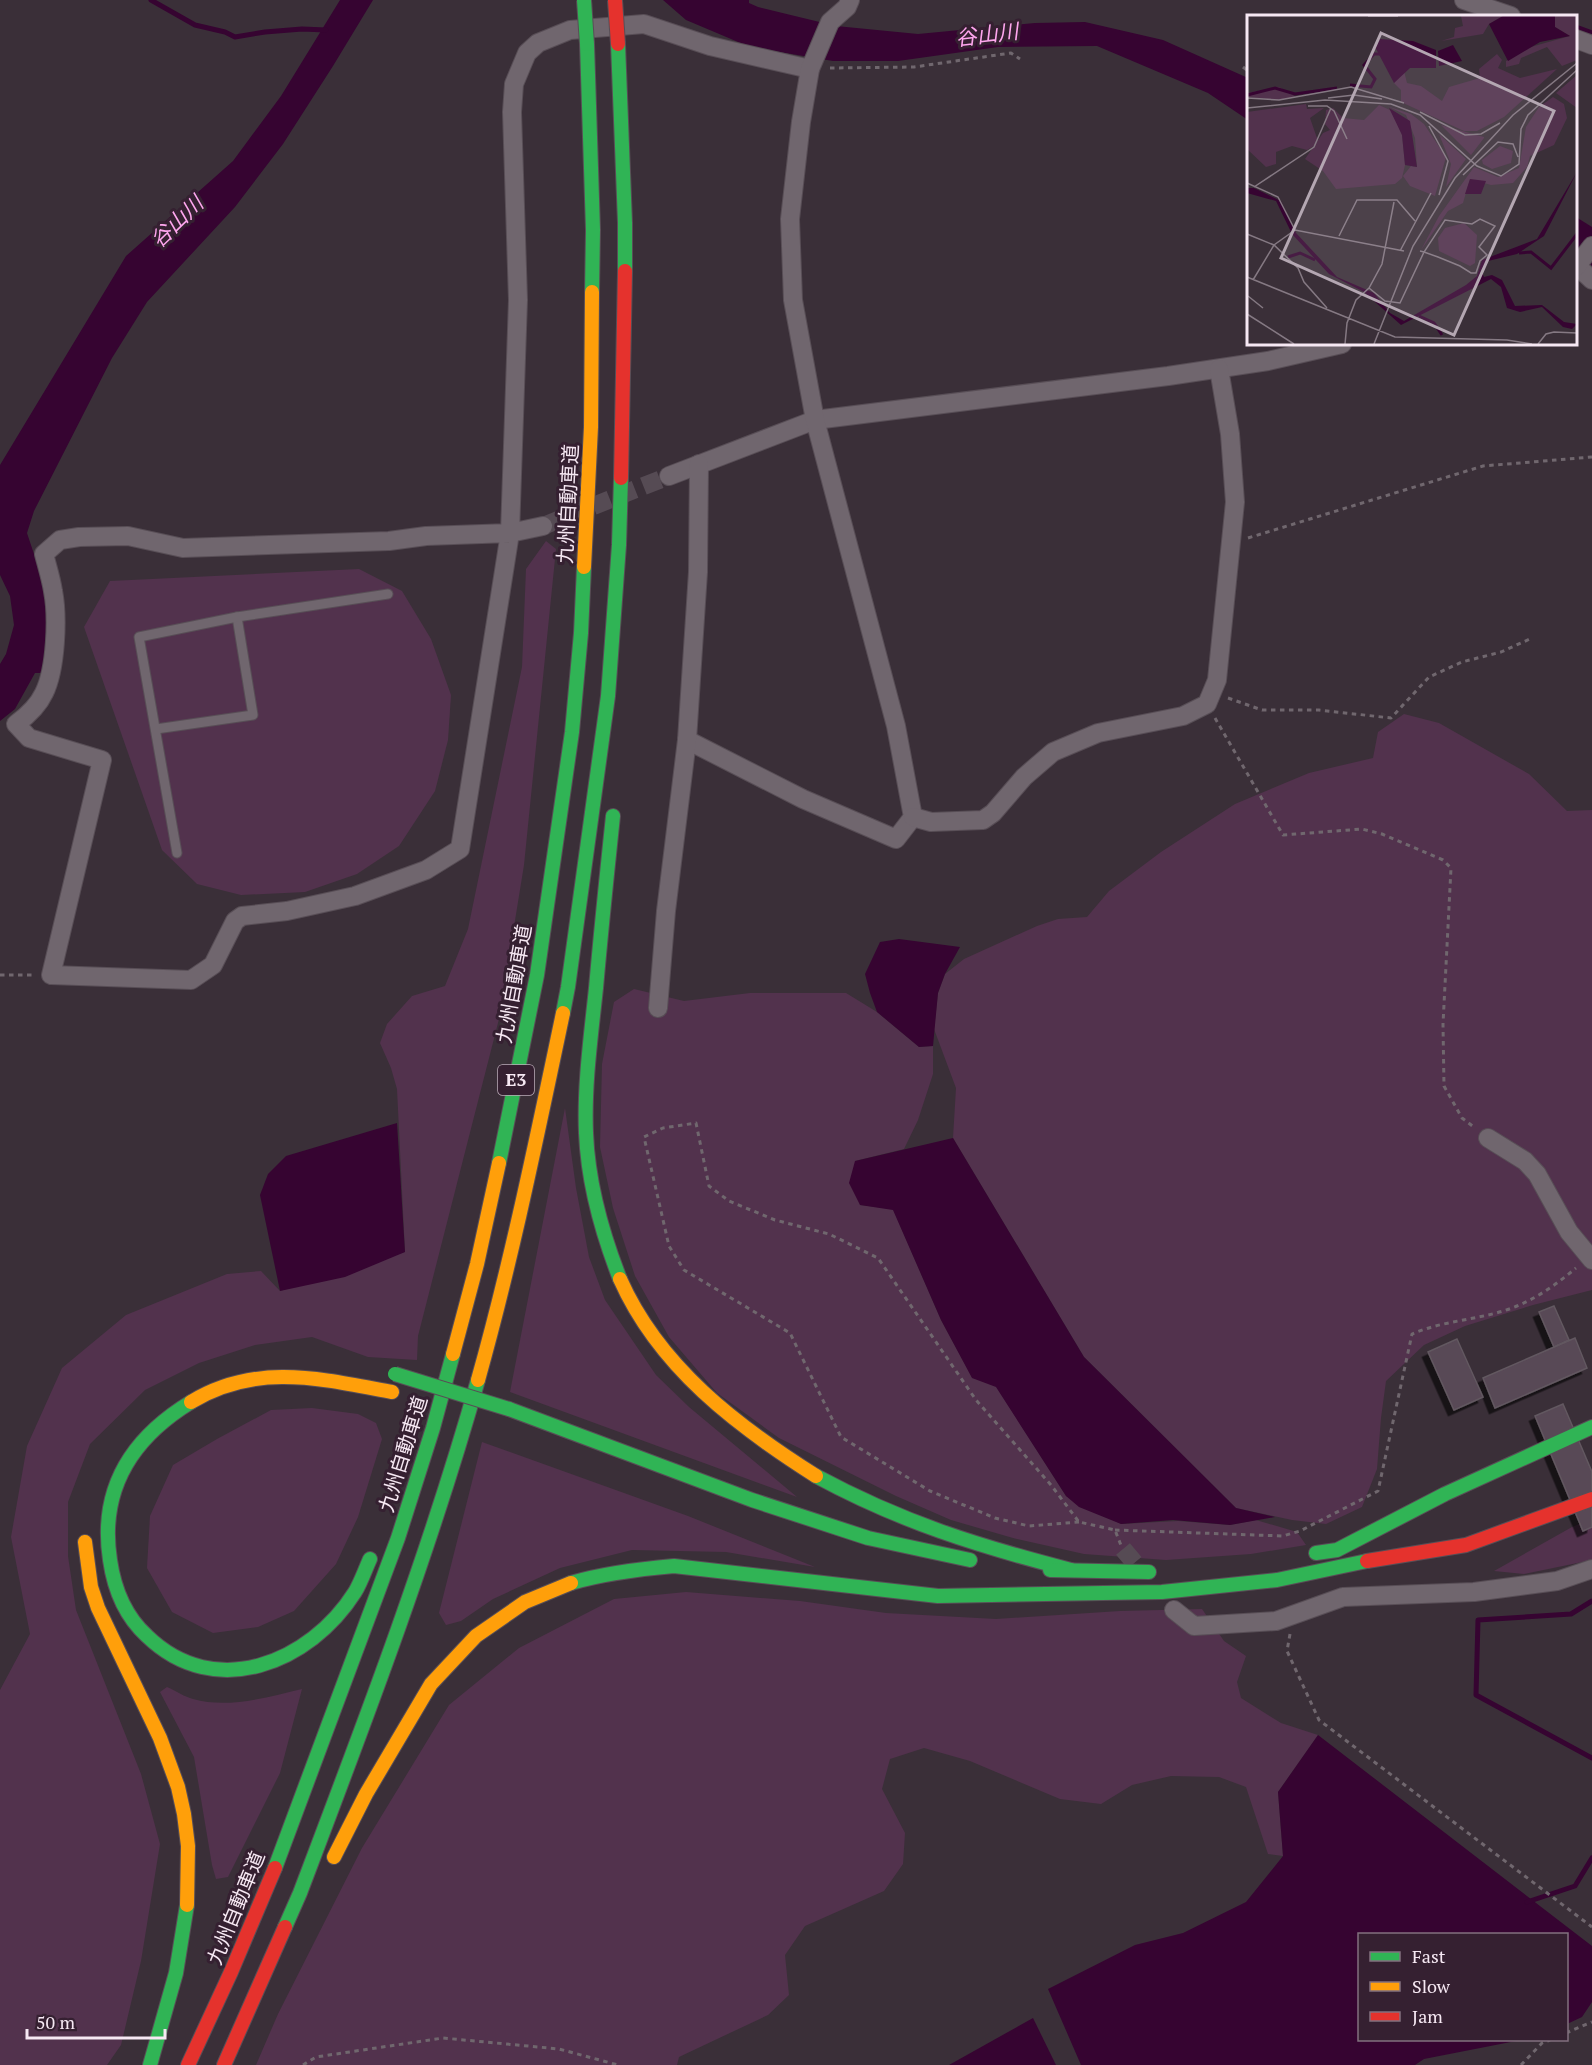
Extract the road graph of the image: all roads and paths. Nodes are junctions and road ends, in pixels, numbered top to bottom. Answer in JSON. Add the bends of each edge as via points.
{"nodes":[{"id":1,"x":584,"y":0,"type":"edge"},
{"id":2,"x":615,"y":0,"type":"edge"},
{"id":3,"x":850,"y":0,"type":"edge"},
{"id":4,"x":1464,"y":0,"type":"edge"},
{"id":5,"x":1508,"y":15,"type":"edge"},
{"id":6,"x":1577,"y":40,"type":"edge"},
{"id":7,"x":1592,"y":45,"type":"edge"},
{"id":8,"x":1020,"y":59,"type":"dead end"},
{"id":9,"x":811,"y":66,"type":"junction"},
{"id":10,"x":1243,"y":68,"type":"dead end"},
{"id":11,"x":1247,"y":70,"type":"edge"},
{"id":12,"x":1592,"y":246,"type":"edge"},
{"id":13,"x":1577,"y":265,"type":"edge"},
{"id":14,"x":1577,"y":267,"type":"edge"},
{"id":15,"x":1592,"y":280,"type":"edge"},
{"id":16,"x":1338,"y":345,"type":"edge"},
{"id":17,"x":1219,"y":369,"type":"junction"},
{"id":18,"x":815,"y":420,"type":"junction"},
{"id":19,"x":1592,"y":457,"type":"edge"},
{"id":20,"x":699,"y":464,"type":"junction"},
{"id":21,"x":669,"y":476,"type":"tunnel mouth"},
{"id":22,"x":543,"y":526,"type":"tunnel mouth"},
{"id":23,"x":510,"y":533,"type":"junction"},
{"id":24,"x":619,"y":544,"type":"junction"},
{"id":25,"x":1232,"y":544,"type":"junction"},
{"id":26,"x":388,"y":594,"type":"dead end"},
{"id":27,"x":237,"y":617,"type":"junction"},
{"id":28,"x":1532,"y":638,"type":"dead end"},
{"id":29,"x":1209,"y":698,"type":"junction"},
{"id":30,"x":619,"y":717,"type":"dead end"},
{"id":31,"x":156,"y":729,"type":"junction"},
{"id":32,"x":687,"y":740,"type":"junction"},
{"id":33,"x":614,"y":798,"type":"dead end"},
{"id":34,"x":913,"y":817,"type":"junction"},
{"id":35,"x":177,"y":853,"type":"dead end"},
{"id":36,"x":0,"y":975,"type":"edge"},
{"id":37,"x":51,"y":975,"type":"junction"},
{"id":38,"x":658,"y":1008,"type":"dead end"},
{"id":39,"x":1488,"y":1138,"type":"joint"},
{"id":40,"x":1591,"y":1259,"type":"edge"},
{"id":41,"x":477,"y":1264,"type":"junction"},
{"id":42,"x":441,"y":1343,"type":"dead end"},
{"id":43,"x":390,"y":1373,"type":"dead end"},
{"id":44,"x":430,"y":1374,"type":"dead end"},
{"id":45,"x":397,"y":1394,"type":"dead end"},
{"id":46,"x":482,"y":1420,"type":"dead end"},
{"id":47,"x":1592,"y":1427,"type":"edge"},
{"id":48,"x":1592,"y":1499,"type":"edge"},
{"id":49,"x":1079,"y":1522,"type":"junction"},
{"id":50,"x":86,"y":1526,"type":"dead end"},
{"id":51,"x":1115,"y":1530,"type":"junction"},
{"id":52,"x":374,"y":1548,"type":"dead end"},
{"id":53,"x":1123,"y":1549,"type":"tunnel mouth"},
{"id":54,"x":1303,"y":1556,"type":"dead end"},
{"id":55,"x":978,"y":1562,"type":"dead end"},
{"id":56,"x":1013,"y":1569,"type":"dead end"},
{"id":57,"x":1592,"y":1569,"type":"edge"},
{"id":58,"x":1071,"y":1570,"type":"junction"},
{"id":59,"x":1160,"y":1572,"type":"dead end"},
{"id":60,"x":979,"y":1582,"type":"dead end"},
{"id":61,"x":1036,"y":1594,"type":"junction"},
{"id":62,"x":1174,"y":1610,"type":"dead end"},
{"id":63,"x":1290,"y":1632,"type":"dead end"},
{"id":64,"x":329,"y":1868,"type":"dead end"},
{"id":65,"x":309,"y":1908,"type":"dead end"},
{"id":66,"x":1592,"y":1927,"type":"edge"},
{"id":67,"x":263,"y":1977,"type":"junction"},
{"id":68,"x":1592,"y":2022,"type":"edge"},
{"id":69,"x":1568,"y":2031,"type":"edge"},
{"id":70,"x":1547,"y":2041,"type":"edge"},
{"id":71,"x":150,"y":2065,"type":"edge"},
{"id":72,"x":188,"y":2065,"type":"edge"},
{"id":73,"x":224,"y":2065,"type":"edge"},
{"id":74,"x":303,"y":2065,"type":"edge"},
{"id":75,"x":618,"y":2065,"type":"edge"},
{"id":76,"x":1521,"y":2065,"type":"edge"}],
"edges":[{"from":1,"to":41,"type":"highway","name":"九州自動車道","number":"E3","bridge":true,"via":[[593,230],[591,427],[581,633],[573,721],[537,975]]},
{"from":2,"to":24,"type":"highway","number":"E3","bridge":true,"via":[[625,223]]},
{"from":3,"to":9,"type":"street","via":[[830,22]]},
{"from":4,"to":5,"type":"street"},
{"from":6,"to":7,"type":"street"},
{"from":8,"to":9,"type":"path","via":[[1011,53],[914,66]]},
{"from":9,"to":18,"type":"street","via":[[790,219],[794,300]]},
{"from":9,"to":23,"type":"street","via":[[710,46],[644,24],[570,30],[538,43],[527,53],[514,84],[512,111],[518,300]]},
{"from":10,"to":11,"type":"path"},
{"from":12,"to":13,"type":"street"},
{"from":14,"to":15,"type":"street"},
{"from":16,"to":17,"type":"street"},
{"from":17,"to":18,"type":"street"},
{"from":17,"to":25,"type":"street","via":[[1230,434],[1235,502]]},
{"from":18,"to":20,"type":"street"},
{"from":18,"to":34,"type":"street","via":[[896,726]]},
{"from":19,"to":25,"type":"path","via":[[1483,466]]},
{"from":20,"to":21,"type":"street"},
{"from":20,"to":32,"type":"street","via":[[698,572]]},
{"from":22,"to":23,"type":"street"},
{"from":23,"to":37,"type":"street","via":[[460,849],[426,870],[355,896],[242,916],[235,921],[213,965],[191,980]]},
{"from":23,"to":37,"type":"street","via":[[183,548],[128,537],[79,537],[60,540],[44,554],[54,592],[53,657],[44,693],[29,715],[16,724],[29,738],[102,760]]},
{"from":24,"to":30,"type":"highway"},
{"from":24,"to":67,"type":"highway","number":"E3","via":[[608,696],[568,987],[500,1303],[462,1438],[387,1663],[300,1893]]},
{"from":25,"to":29,"type":"street","via":[[1216,680]]},
{"from":26,"to":27,"type":"lane"},
{"from":27,"to":31,"type":"lane","via":[[140,637]]},
{"from":27,"to":31,"type":"lane","via":[[253,715]]},
{"from":28,"to":29,"type":"path","via":[[1429,677],[1391,718],[1319,710],[1262,710]]},
{"from":29,"to":34,"type":"street","via":[[1183,716],[1098,733],[1053,752],[983,820],[930,822]]},
{"from":29,"to":39,"type":"path","via":[[1283,835],[1362,829],[1443,860],[1451,868],[1444,1086],[1462,1118]]},
{"from":31,"to":35,"type":"lane"},
{"from":32,"to":34,"type":"street","via":[[803,799],[896,839]]},
{"from":32,"to":38,"type":"street"},
{"from":33,"to":58,"type":"highway","via":[[590,1042],[586,1136],[606,1240],[639,1316],[677,1367],[700,1390],[789,1459],[884,1511],[969,1543]]},
{"from":36,"to":37,"type":"path"},
{"from":39,"to":40,"type":"street","via":[[1537,1173],[1569,1232]]},
{"from":40,"to":51,"type":"path","via":[[1553,1287],[1512,1308],[1412,1334],[1378,1491],[1283,1536]]},
{"from":41,"to":42,"type":"highway"},
{"from":41,"to":72,"type":"highway","name":"九州自動車道","number":"E3","via":[[433,1428],[398,1538],[268,1886]]},
{"from":43,"to":55,"type":"highway","bridge":true,"via":[[509,1409],[784,1511],[868,1538]]},
{"from":44,"to":46,"type":"highway","via":[[424,1399]]},
{"from":45,"to":52,"type":"highway","via":[[321,1379],[275,1376],[243,1381],[196,1398],[156,1425],[129,1457],[107,1510],[108,1562],[125,1611],[151,1642],[199,1667],[242,1670],[292,1655],[317,1638],[356,1591]]},
{"from":47,"to":54,"type":"highway","via":[[1445,1494],[1337,1550]]},
{"from":48,"to":61,"type":"highway","via":[[1466,1545],[1277,1580],[1162,1592]]},
{"from":49,"to":49,"type":"path","via":[[1029,1526],[995,1518],[930,1491],[841,1437],[790,1333],[684,1270],[669,1246],[644,1137],[663,1128],[696,1123],[709,1186],[729,1201],[775,1220],[829,1234],[878,1258],[976,1400]]},
{"from":49,"to":51,"type":"path"},
{"from":50,"to":71,"type":"highway","via":[[91,1587],[175,1780],[189,1854],[183,1938]]},
{"from":51,"to":53,"type":"path"},
{"from":56,"to":58,"type":"highway"},
{"from":57,"to":62,"type":"street","via":[[1557,1581],[1474,1592],[1343,1597],[1276,1621],[1194,1626]]},
{"from":58,"to":59,"type":"highway"},
{"from":60,"to":61,"type":"highway"},
{"from":61,"to":64,"type":"highway","via":[[938,1596],[674,1566],[633,1569],[559,1586],[525,1602],[476,1636],[431,1684],[366,1794]]},
{"from":63,"to":66,"type":"path","via":[[1287,1651],[1319,1720]]},
{"from":65,"to":67,"type":"highway"},
{"from":67,"to":73,"type":"highway","number":"E3"},
{"from":68,"to":69,"type":"path"},
{"from":70,"to":76,"type":"path"},
{"from":74,"to":75,"type":"path","via":[[316,2057],[443,2038],[559,2049]]}]}
